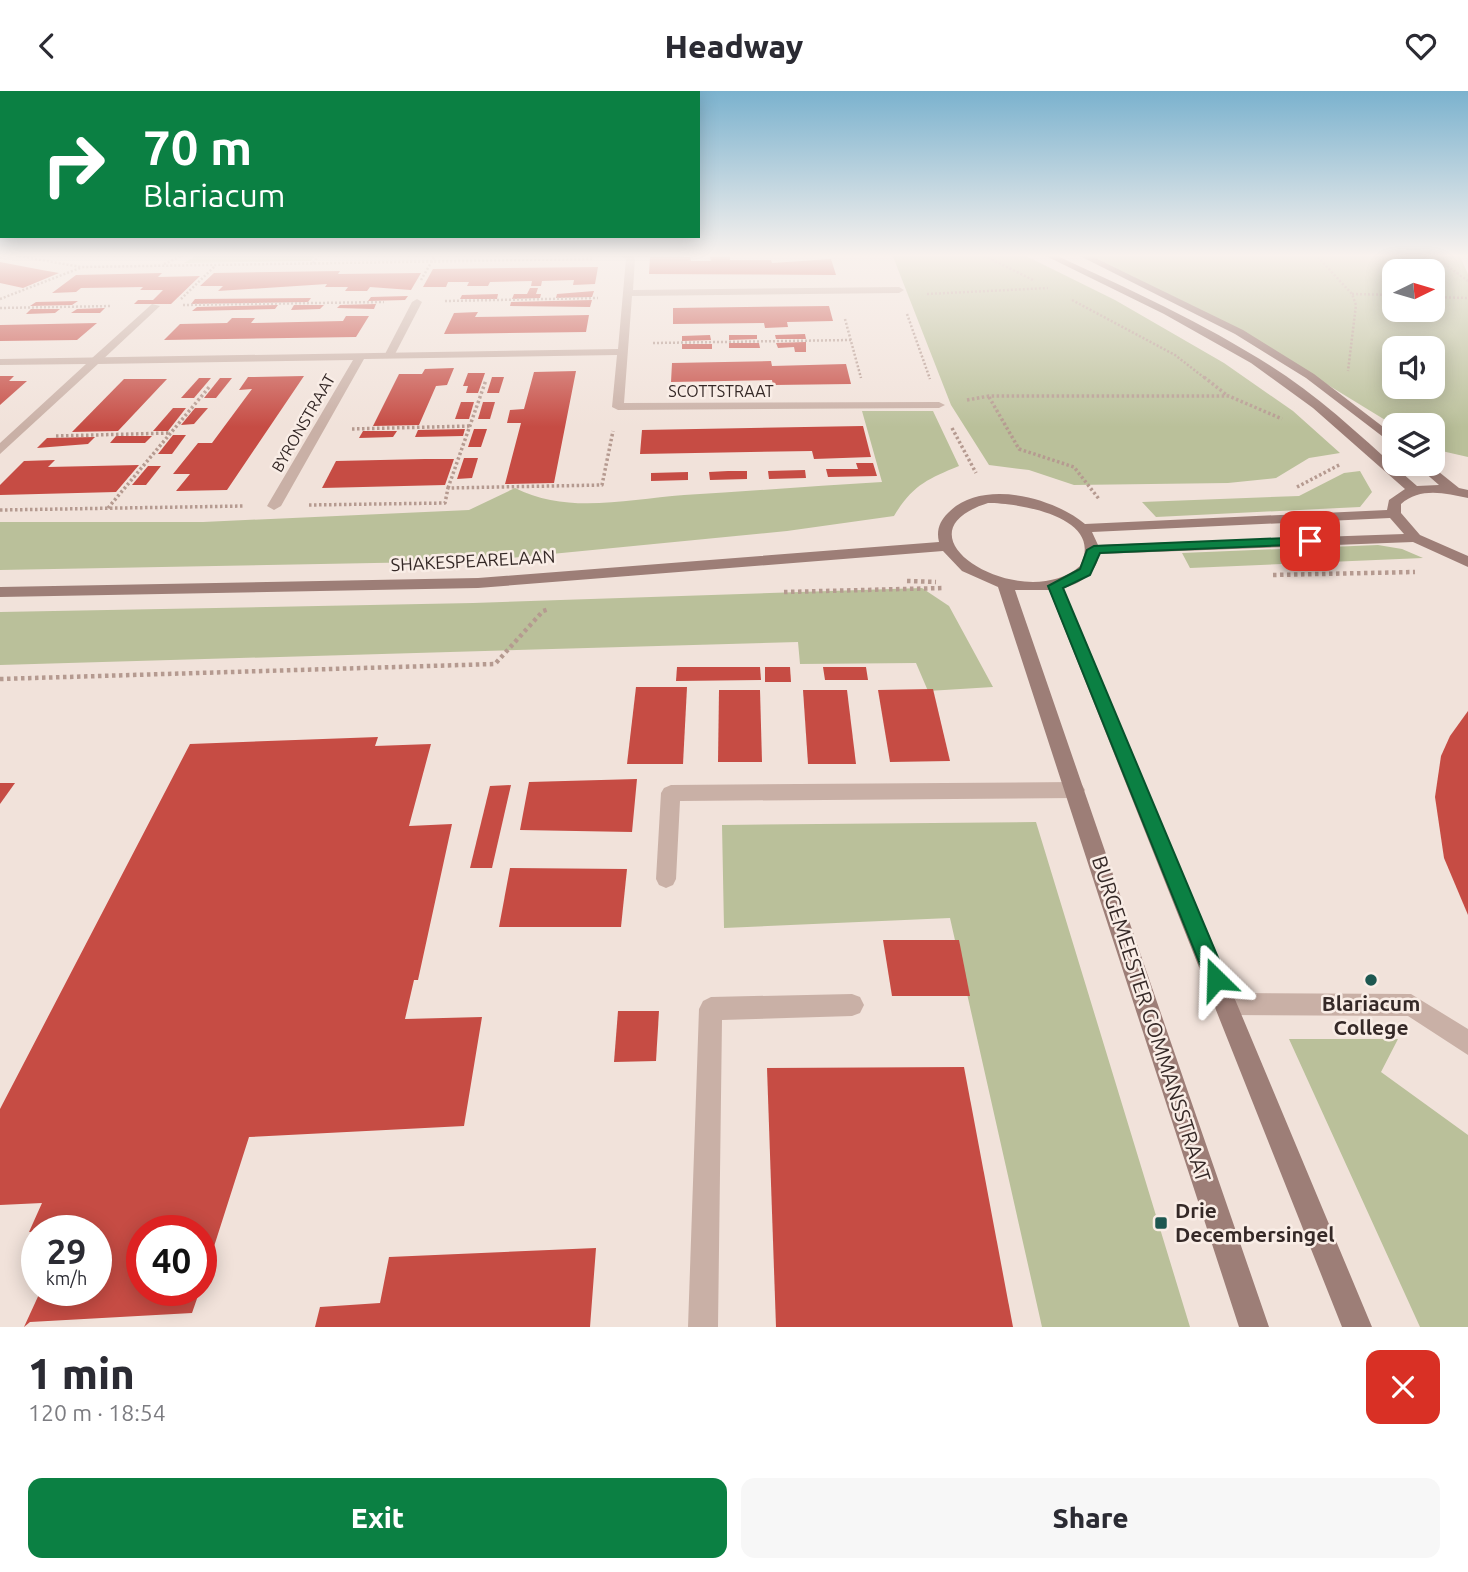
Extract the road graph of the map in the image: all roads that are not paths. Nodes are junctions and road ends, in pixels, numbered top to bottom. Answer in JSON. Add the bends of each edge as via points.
{"nodes":[{"id":1,"x":149,"y":312,"type":"edge"},
{"id":2,"x":412,"y":312,"type":"edge"},
{"id":3,"x":626,"y":312,"type":"edge"},
{"id":4,"x":1169,"y":312,"type":"edge"},
{"id":5,"x":1198,"y":312,"type":"edge"},
{"id":6,"x":623,"y":347,"type":"junction"},
{"id":7,"x":360,"y":356,"type":"junction"},
{"id":8,"x":389,"y":356,"type":"junction"},
{"id":9,"x":95,"y":361,"type":"junction"},
{"id":10,"x":0,"y":362,"type":"edge"},
{"id":11,"x":939,"y":405,"type":"road end"},
{"id":12,"x":1382,"y":432,"type":"edge"},
{"id":13,"x":0,"y":450,"type":"edge"},
{"id":14,"x":1436,"y":476,"type":"edge"},
{"id":15,"x":1414,"y":491,"type":"junction"},
{"id":16,"x":1454,"y":491,"type":"junction"},
{"id":17,"x":1468,"y":494,"type":"edge"},
{"id":18,"x":274,"y":506,"type":"road end"},
{"id":19,"x":1394,"y":514,"type":"junction"},
{"id":20,"x":1082,"y":528,"type":"junction"},
{"id":21,"x":1415,"y":538,"type":"junction"},
{"id":22,"x":946,"y":545,"type":"junction"},
{"id":23,"x":1094,"y":550,"type":"junction"},
{"id":24,"x":1468,"y":562,"type":"edge"},
{"id":25,"x":1005,"y":584,"type":"junction"},
{"id":26,"x":1055,"y":586,"type":"junction"},
{"id":27,"x":0,"y":592,"type":"edge"},
{"id":28,"x":1074,"y":790,"type":"junction"},
{"id":29,"x":666,"y":879,"type":"dead end"},
{"id":30,"x":1227,"y":1004,"type":"junction"},
{"id":31,"x":852,"y":1005,"type":"dead end"},
{"id":32,"x":1468,"y":1043,"type":"edge"},
{"id":33,"x":703,"y":1327,"type":"edge"},
{"id":34,"x":1254,"y":1327,"type":"edge"},
{"id":35,"x":1357,"y":1327,"type":"edge"}],
"edges":[{"from":1,"to":9,"type":"street"},
{"from":2,"to":8,"type":"street"},
{"from":3,"to":6,"type":"street"},
{"from":4,"to":15,"type":"street","via":[[1286,381]]},
{"from":5,"to":12,"type":"street","via":[[1310,376]]},
{"from":6,"to":8,"type":"street","name":"BYRONSTRAAT"},
{"from":6,"to":11,"type":"street","name":"SCOTTSTRAAT","via":[[618,407]]},
{"from":7,"to":8,"type":"street","name":"BYRONSTRAAT"},
{"from":7,"to":9,"type":"street","name":"BYRONSTRAAT"},
{"from":7,"to":18,"type":"street","name":"BYRONSTRAAT"},
{"from":9,"to":10,"type":"street","name":"BYRONSTRAAT"},
{"from":9,"to":13,"type":"street"},
{"from":14,"to":16,"type":"street"},
{"from":15,"to":16,"type":"street"},
{"from":15,"to":19,"type":"street","via":[[1394,503]]},
{"from":16,"to":17,"type":"street"},
{"from":19,"to":20,"type":"street"},
{"from":19,"to":21,"type":"street"},
{"from":20,"to":22,"type":"street","via":[[1029,501],[987,499],[969,503],[946,520]]},
{"from":20,"to":23,"type":"street"},
{"from":21,"to":23,"type":"street"},
{"from":21,"to":24,"type":"street"},
{"from":22,"to":25,"type":"street","via":[[968,568]]},
{"from":22,"to":27,"type":"street","name":"SHAKESPEARELAAN","via":[[478,583]]},
{"from":23,"to":26,"type":"street","via":[[1085,572]]},
{"from":25,"to":26,"type":"street"},
{"from":25,"to":28,"type":"street","name":"BURGEMEESTER GOMMANSSTRAAT"},
{"from":26,"to":30,"type":"street"},
{"from":28,"to":29,"type":"street","via":[[671,793]]},
{"from":28,"to":34,"type":"street","name":"BURGEMEESTER GOMMANSSTRAAT"},
{"from":30,"to":32,"type":"street","via":[[1411,1005]]},
{"from":30,"to":35,"type":"street"},
{"from":31,"to":33,"type":"street","via":[[711,1009]]}]}
